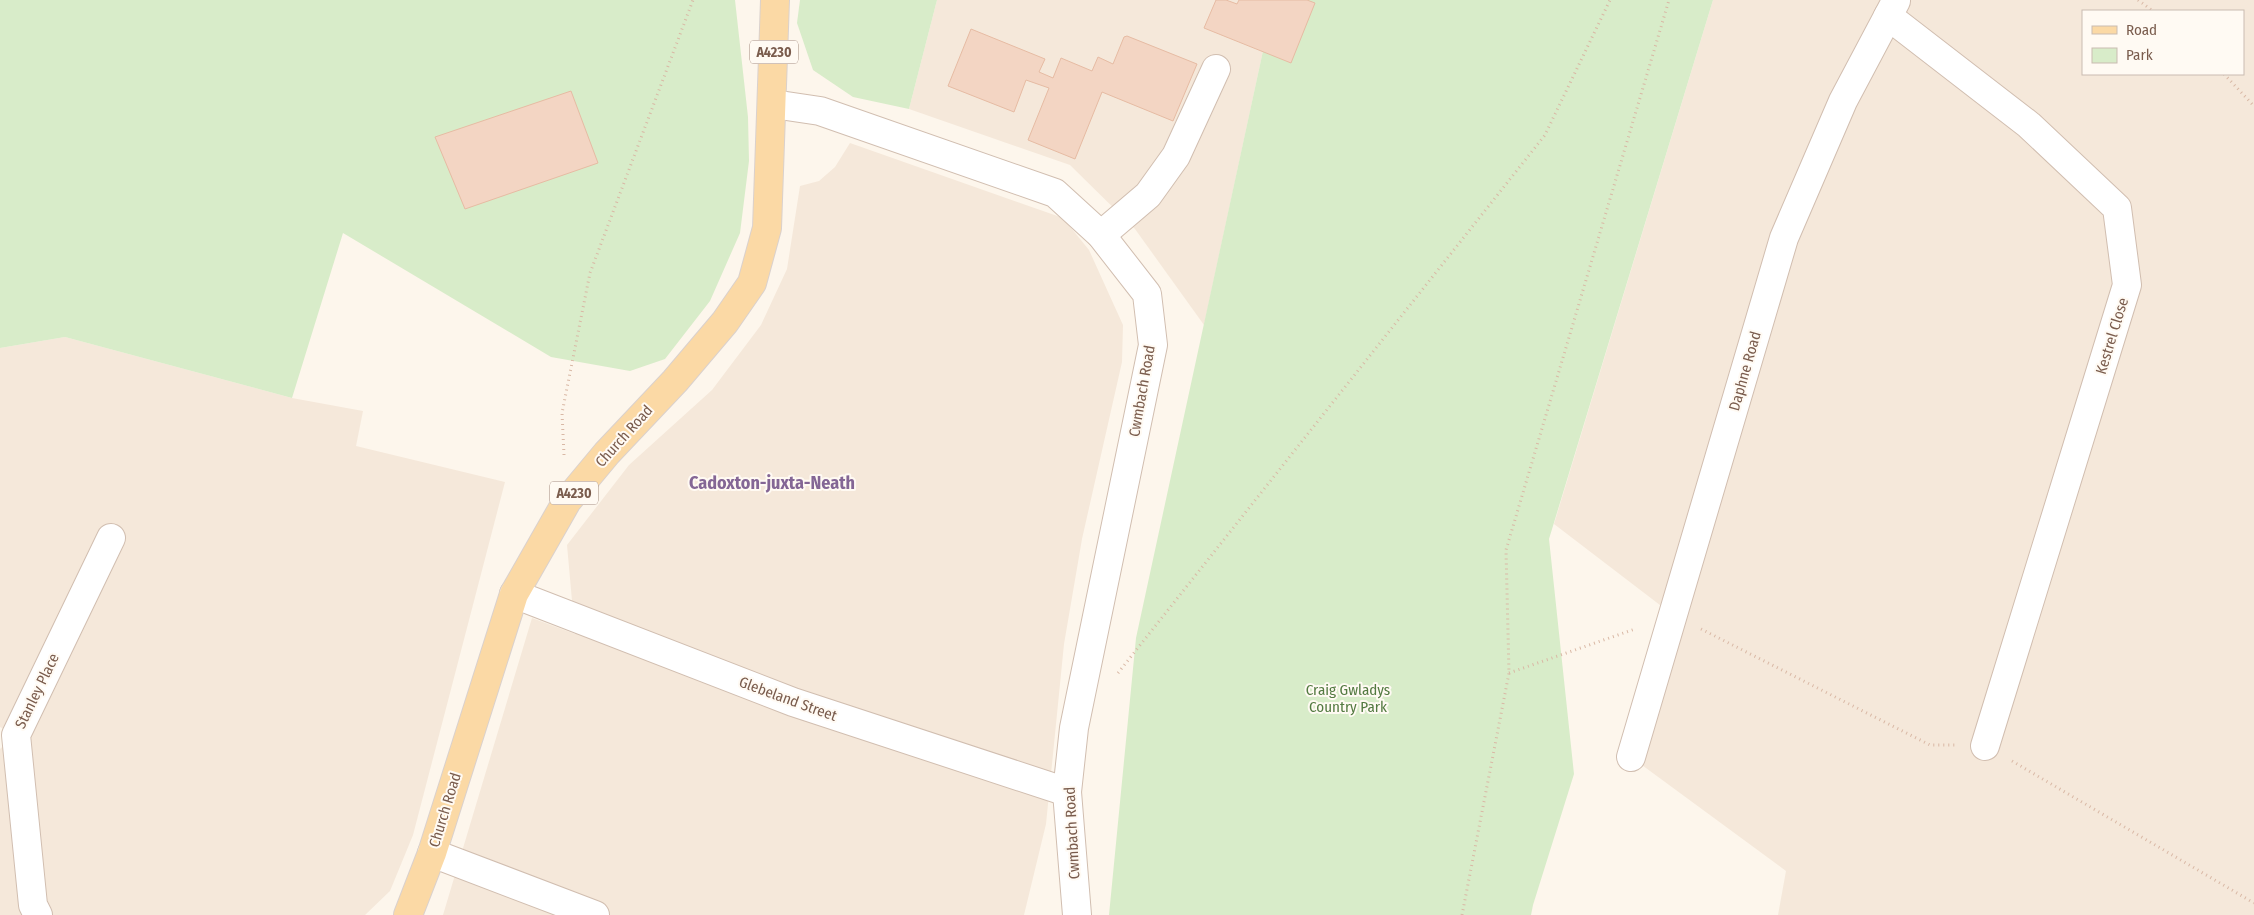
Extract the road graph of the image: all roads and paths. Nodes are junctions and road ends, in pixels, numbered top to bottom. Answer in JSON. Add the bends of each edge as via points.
{"nodes":[{"id":1,"x":692,"y":0,"type":"edge"},
{"id":2,"x":775,"y":0,"type":"edge"},
{"id":3,"x":1610,"y":0,"type":"edge"},
{"id":4,"x":1669,"y":0,"type":"edge"},
{"id":5,"x":2138,"y":0,"type":"edge"},
{"id":6,"x":1892,"y":8,"type":"edge"},
{"id":7,"x":2152,"y":10,"type":"edge"},
{"id":8,"x":1216,"y":68,"type":"dead end"},
{"id":9,"x":2225,"y":75,"type":"edge"},
{"id":10,"x":773,"y":104,"type":"junction"},
{"id":11,"x":2254,"y":106,"type":"edge"},
{"id":12,"x":1101,"y":235,"type":"junction"},
{"id":13,"x":567,"y":501,"type":"junction"},
{"id":14,"x":111,"y":538,"type":"dead end"},
{"id":15,"x":514,"y":594,"type":"junction"},
{"id":16,"x":1673,"y":615,"type":"junction"},
{"id":17,"x":1509,"y":673,"type":"junction"},
{"id":18,"x":1118,"y":674,"type":"dead end"},
{"id":19,"x":8,"y":730,"type":"edge"},
{"id":20,"x":1985,"y":746,"type":"junction"},
{"id":21,"x":1631,"y":757,"type":"dead end"},
{"id":22,"x":1067,"y":792,"type":"junction"},
{"id":23,"x":432,"y":853,"type":"junction"},
{"id":24,"x":2254,"y":903,"type":"edge"},
{"id":25,"x":1072,"y":910,"type":"edge"},
{"id":26,"x":38,"y":915,"type":"edge"},
{"id":27,"x":408,"y":915,"type":"edge"},
{"id":28,"x":595,"y":915,"type":"edge"},
{"id":29,"x":1462,"y":915,"type":"edge"}],
"edges":[{"from":1,"to":13,"type":"path","via":[[590,273],[562,413]]},
{"from":2,"to":10,"type":"main road","number":"A4230"},
{"from":3,"to":18,"type":"path","via":[[1545,135]]},
{"from":4,"to":17,"type":"path","via":[[1506,550]]},
{"from":5,"to":7,"type":"path"},
{"from":6,"to":16,"type":"street","name":"Daphne Road","via":[[1843,101],[1784,238]]},
{"from":6,"to":20,"type":"street","name":"Kestrel Close","via":[[2029,125],[2117,208],[2125,266],[2127,285]]},
{"from":8,"to":12,"type":"street","via":[[1176,156],[1148,196]]},
{"from":9,"to":11,"type":"path"},
{"from":10,"to":12,"type":"street","name":"Cwmbach Road","via":[[820,111],[1055,193]]},
{"from":10,"to":13,"type":"main road","name":"Church Road","number":"A4230","via":[[767,228],[752,283],[725,322]]},
{"from":12,"to":22,"type":"street","name":"Cwmbach Road","via":[[1147,294],[1153,345],[1074,728]]},
{"from":13,"to":15,"type":"main road","name":"Church Road","number":"A4230"},
{"from":14,"to":19,"type":"street","name":"Stanley Place"},
{"from":15,"to":22,"type":"street","name":"Glebeland Street","via":[[793,702]]},
{"from":15,"to":23,"type":"main road","name":"Church Road","number":"A4230"},
{"from":16,"to":17,"type":"path"},
{"from":16,"to":20,"type":"path","via":[[1930,745]]},
{"from":16,"to":21,"type":"street","name":"Daphne Road"},
{"from":17,"to":29,"type":"path"},
{"from":19,"to":26,"type":"street","name":"Stanley Place","via":[[33,905]]},
{"from":20,"to":24,"type":"path"},
{"from":22,"to":25,"type":"street","name":"Cwmbach Road"},
{"from":23,"to":27,"type":"main road","name":"Church Road","number":"A4230"},
{"from":23,"to":28,"type":"street"}]}
